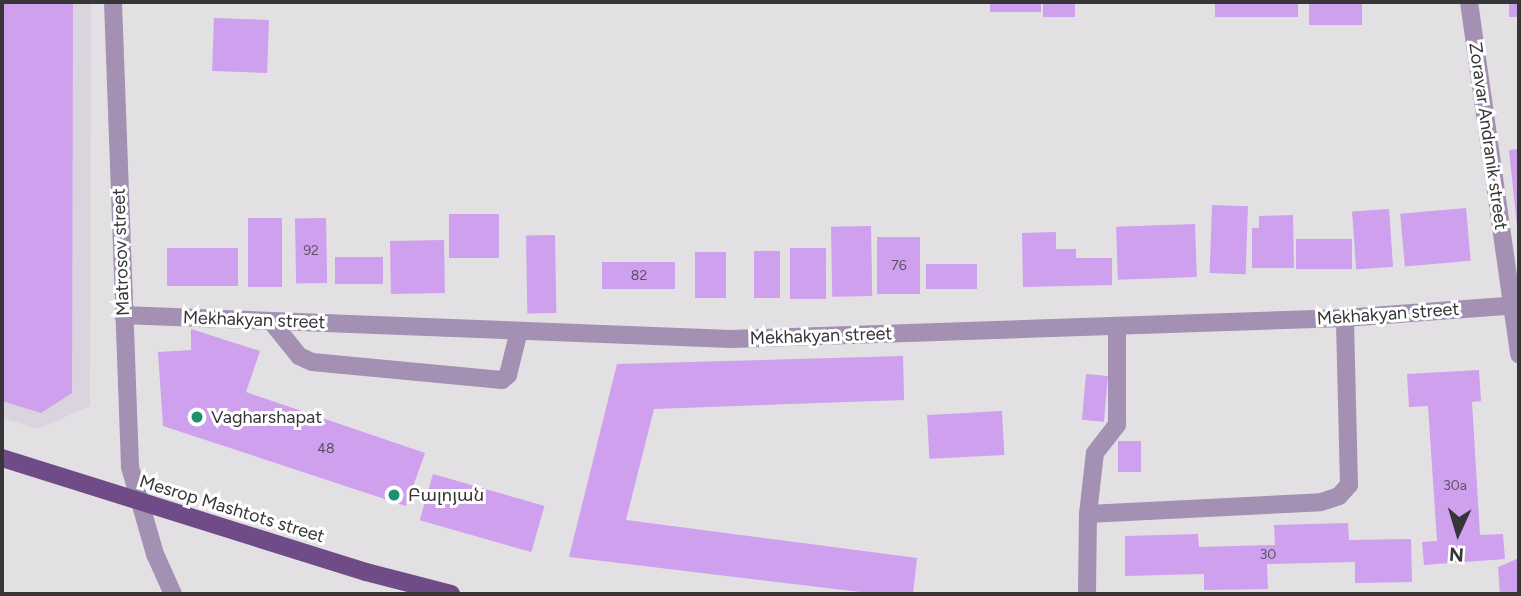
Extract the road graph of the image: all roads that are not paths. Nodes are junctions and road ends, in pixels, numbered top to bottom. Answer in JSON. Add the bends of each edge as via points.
{"nodes":[{"id":1,"x":113,"y":2,"type":"edge"},
{"id":2,"x":1469,"y":2,"type":"edge"},
{"id":3,"x":1516,"y":305,"type":"edge"},
{"id":4,"x":123,"y":315,"type":"junction"},
{"id":5,"x":1345,"y":318,"type":"junction"},
{"id":6,"x":271,"y":321,"type":"junction"},
{"id":7,"x":1117,"y":326,"type":"junction"},
{"id":8,"x":519,"y":331,"type":"junction"},
{"id":9,"x":1519,"y":354,"type":"edge"},
{"id":10,"x":2,"y":458,"type":"edge"},
{"id":11,"x":140,"y":502,"type":"junction"},
{"id":12,"x":1088,"y":514,"type":"junction"},
{"id":13,"x":173,"y":594,"type":"edge"},
{"id":14,"x":451,"y":594,"type":"edge"},
{"id":15,"x":1087,"y":594,"type":"edge"}],
"edges":[{"from":1,"to":4,"type":"street","name":"Matrosov street"},
{"from":2,"to":3,"type":"street","name":"Zoravar Andranik street"},
{"from":3,"to":5,"type":"street","name":"Mekhakyan street"},
{"from":3,"to":9,"type":"street","name":"Zoravar Andranik street"},
{"from":4,"to":6,"type":"street","name":"Mekhakyan street"},
{"from":4,"to":11,"type":"street","name":"Matrosov street","via":[[130,467]]},
{"from":5,"to":7,"type":"street","name":"Mekhakyan street"},
{"from":5,"to":12,"type":"street","via":[[1349,485],[1339,496],[1321,502]]},
{"from":6,"to":8,"type":"street","name":"Mekhakyan street"},
{"from":6,"to":8,"type":"street","via":[[299,356],[312,362],[502,380],[508,375]]},
{"from":7,"to":8,"type":"street","name":"Mekhakyan street","via":[[731,339]]},
{"from":7,"to":12,"type":"street","via":[[1117,425],[1095,453]]},
{"from":10,"to":11,"type":"main road","name":"Mesrop Mashtots street"},
{"from":11,"to":13,"type":"street","name":"Matrosov street"},
{"from":11,"to":14,"type":"main road","name":"Mesrop Mashtots street"},
{"from":12,"to":15,"type":"street"}]}
